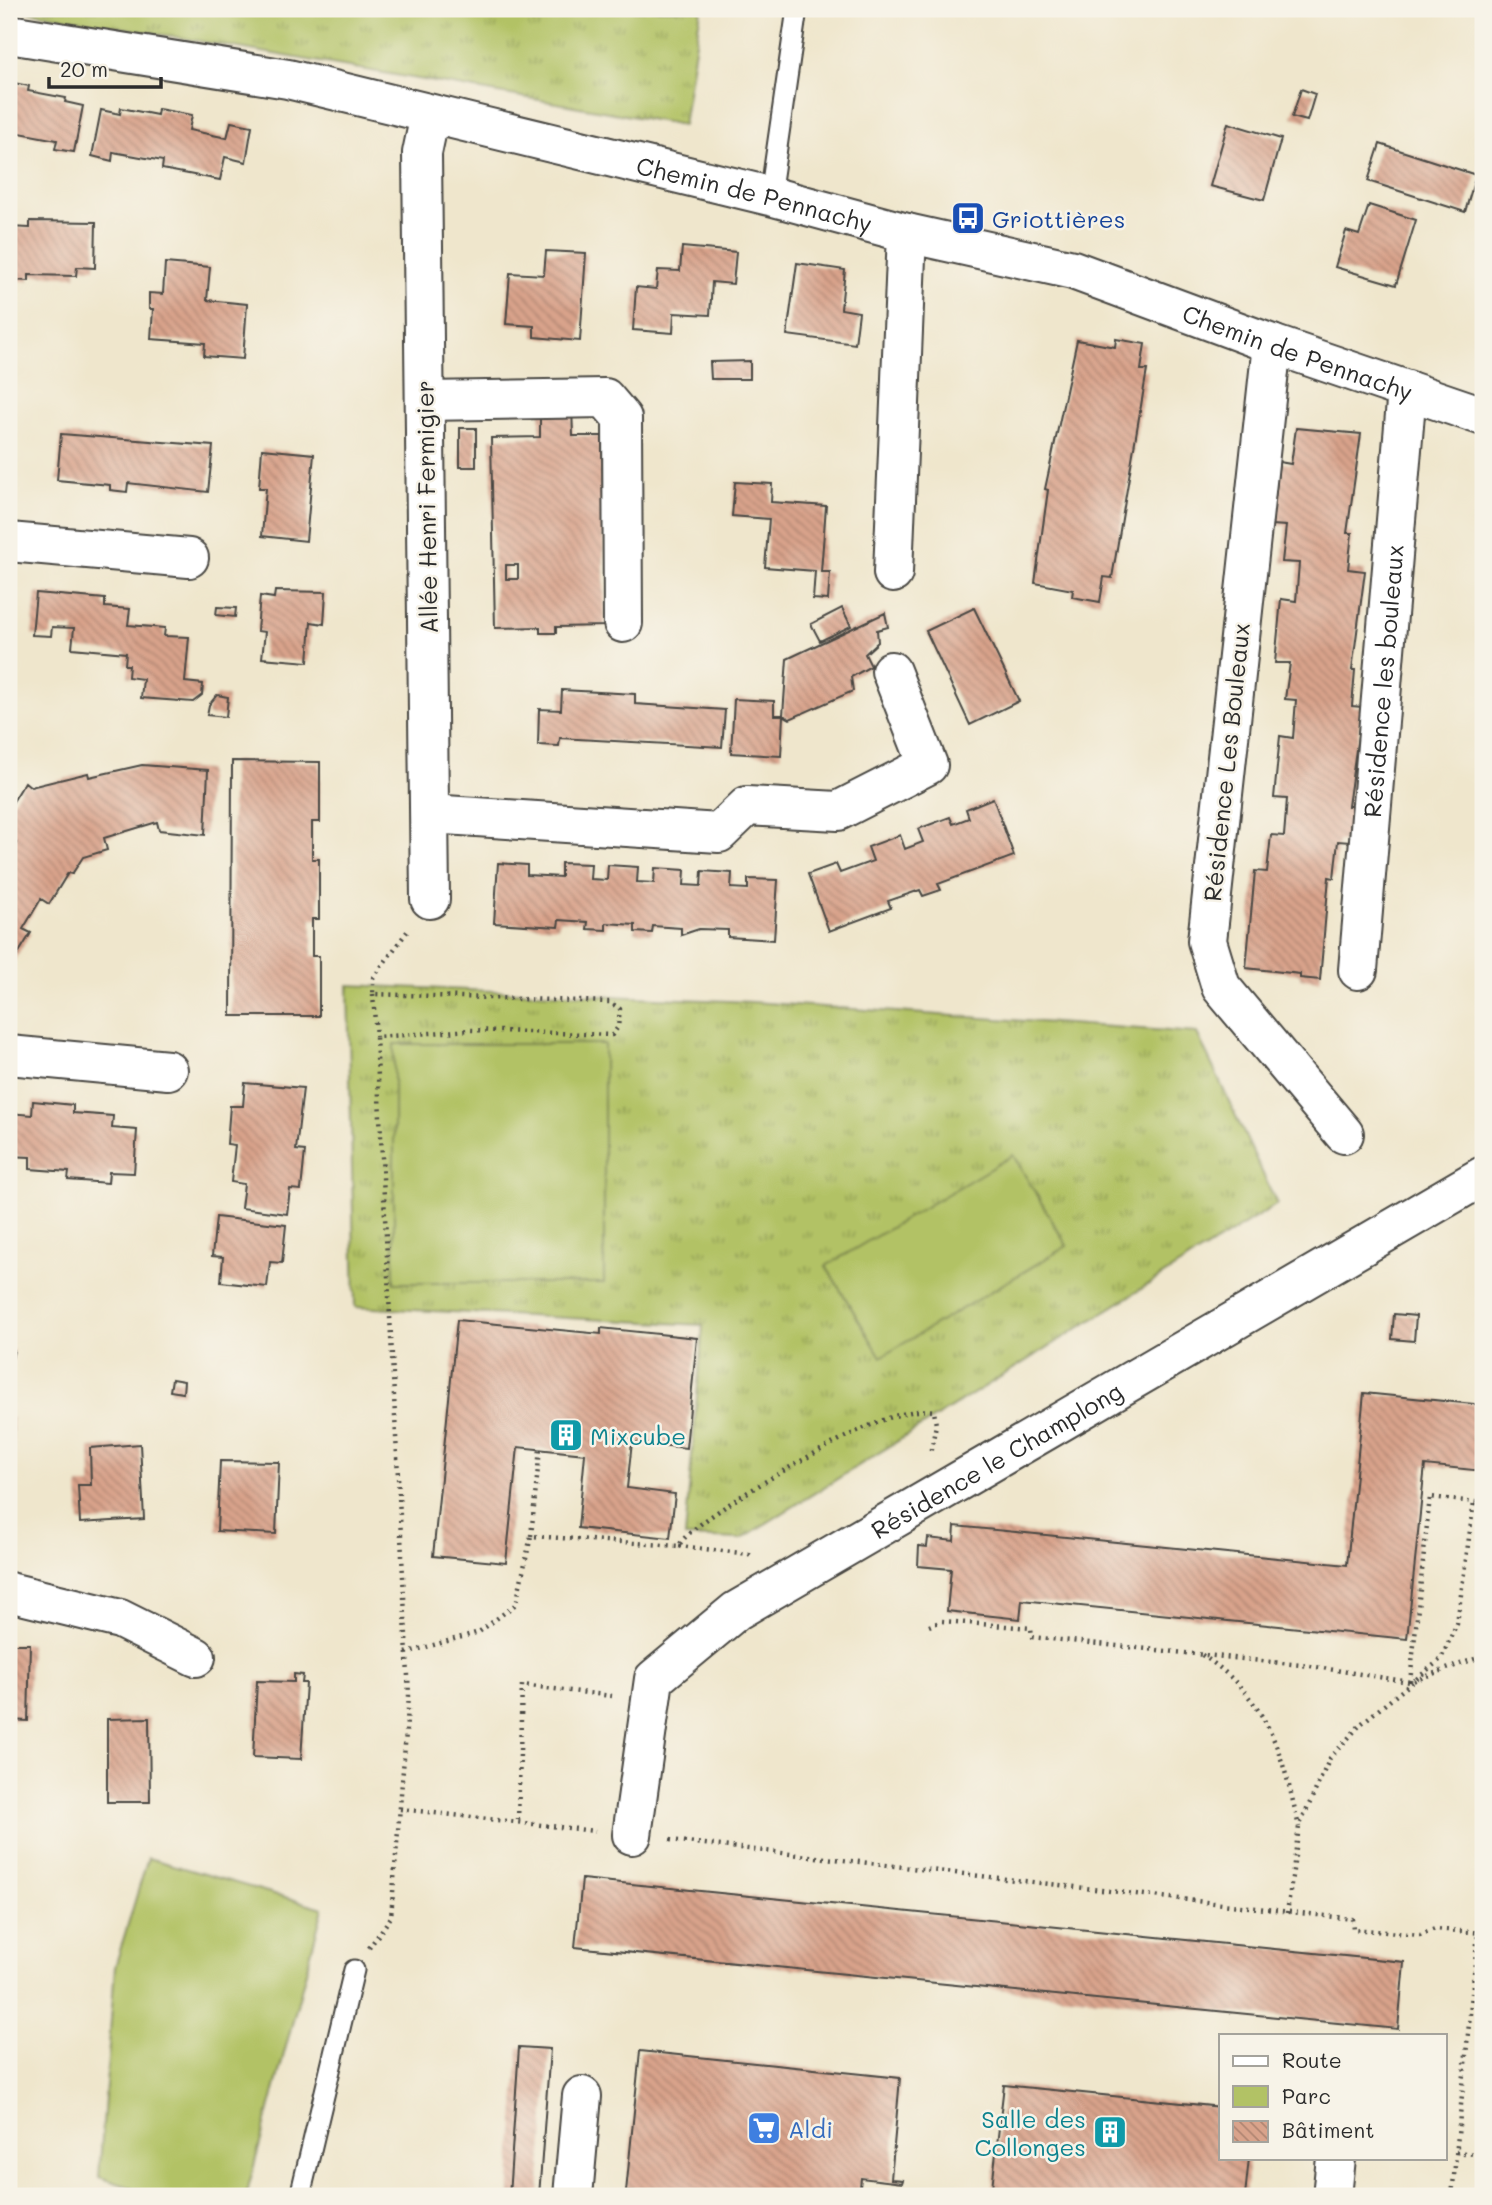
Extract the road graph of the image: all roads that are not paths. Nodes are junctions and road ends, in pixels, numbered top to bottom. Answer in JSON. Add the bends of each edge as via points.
{"nodes":[{"id":1,"x":797,"y":9,"type":"edge"},
{"id":2,"x":9,"y":34,"type":"edge"},
{"id":3,"x":430,"y":115,"type":"junction"},
{"id":4,"x":769,"y":196,"type":"junction"},
{"id":5,"x":907,"y":233,"type":"junction"},
{"id":6,"x":1272,"y":344,"type":"junction"},
{"id":7,"x":1406,"y":390,"type":"junction"},
{"id":8,"x":425,"y":401,"type":"junction"},
{"id":9,"x":1483,"y":416,"type":"edge"},
{"id":10,"x":9,"y":542,"type":"edge"},
{"id":11,"x":189,"y":558,"type":"dead end"},
{"id":12,"x":893,"y":573,"type":"dead end"},
{"id":13,"x":623,"y":623,"type":"dead end"},
{"id":14,"x":891,"y":671,"type":"dead end"},
{"id":15,"x":430,"y":814,"type":"junction"},
{"id":16,"x":430,"y":900,"type":"road end"},
{"id":17,"x":1358,"y":971,"type":"dead end"},
{"id":18,"x":9,"y":1055,"type":"edge"},
{"id":19,"x":168,"y":1070,"type":"dead end"},
{"id":20,"x":1344,"y":1134,"type":"dead end"},
{"id":21,"x":1483,"y":1176,"type":"edge"},
{"id":22,"x":9,"y":1591,"type":"edge"},
{"id":23,"x":196,"y":1657,"type":"dead end"},
{"id":24,"x":632,"y":1835,"type":"road end"},
{"id":25,"x":354,"y":1970,"type":"road end"},
{"id":26,"x":582,"y":2096,"type":"dead end"},
{"id":27,"x":1336,"y":2160,"type":"edge"},
{"id":28,"x":300,"y":2196,"type":"edge"},
{"id":29,"x":573,"y":2196,"type":"edge"},
{"id":30,"x":1332,"y":2196,"type":"edge"}],
"edges":[{"from":1,"to":4,"type":"lane"},
{"from":2,"to":3,"type":"street","name":"Chemin de Pennachy","via":[[288,79]]},
{"from":3,"to":4,"type":"street","name":"Chemin de Pennachy"},
{"from":3,"to":8,"type":"street","name":"Allée Henri Fermigier","via":[[422,153]]},
{"from":4,"to":5,"type":"street","name":"Chemin de Pennachy"},
{"from":5,"to":6,"type":"street","name":"Chemin de Pennachy","via":[[1073,270]]},
{"from":5,"to":12,"type":"street"},
{"from":6,"to":7,"type":"street","name":"Chemin de Pennachy"},
{"from":6,"to":20,"type":"street","name":"Résidence Les Bouleaux","via":[[1206,941],[1221,987]]},
{"from":7,"to":9,"type":"street","name":"Chemin de Pennachy"},
{"from":7,"to":17,"type":"street","name":"Résidence les bouleaux"},
{"from":8,"to":13,"type":"street","via":[[605,398],[622,418]]},
{"from":8,"to":15,"type":"street","name":"Allée Henri Fermigier"},
{"from":10,"to":11,"type":"street"},
{"from":14,"to":15,"type":"street","via":[[928,765],[838,811],[747,806],[719,833]]},
{"from":15,"to":16,"type":"street","name":"Allée Henri Fermigier"},
{"from":18,"to":19,"type":"street"},
{"from":21,"to":24,"type":"street","name":"Résidence le Champlong","via":[[736,1611],[654,1679]]},
{"from":22,"to":23,"type":"street","via":[[120,1619]]},
{"from":25,"to":28,"type":"lane"},
{"from":26,"to":29,"type":"street"},
{"from":27,"to":30,"type":"street"}]}
